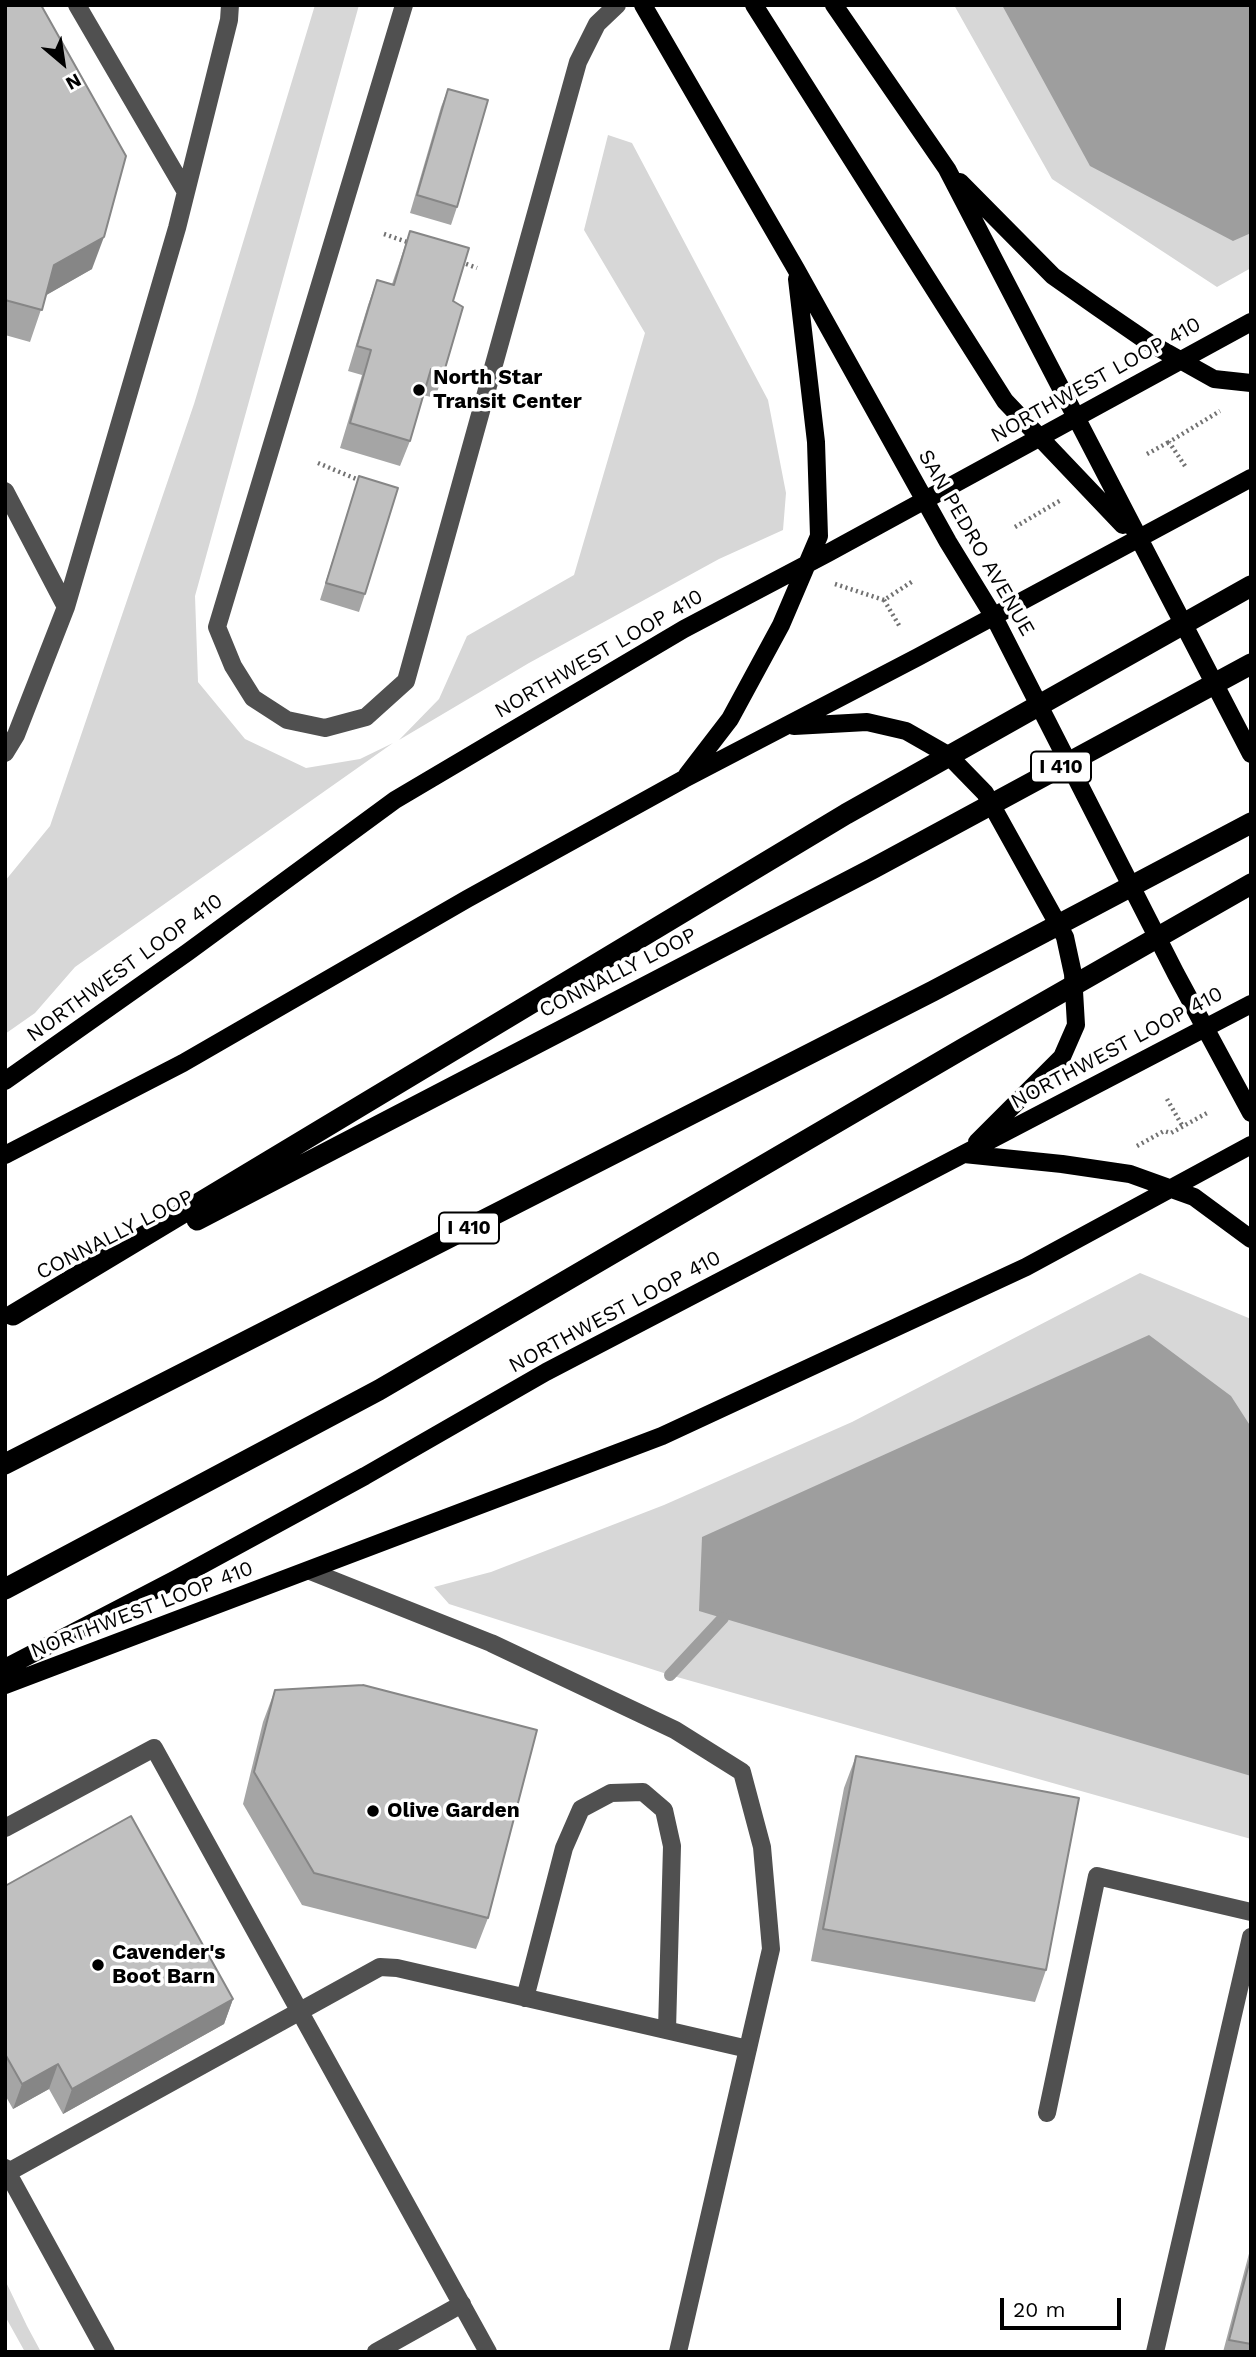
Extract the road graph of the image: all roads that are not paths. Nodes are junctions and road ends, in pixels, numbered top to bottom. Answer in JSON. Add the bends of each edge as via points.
{"nodes":[{"id":1,"x":77,"y":5,"type":"edge"},
{"id":2,"x":230,"y":5,"type":"edge"},
{"id":3,"x":404,"y":5,"type":"edge"},
{"id":4,"x":617,"y":5,"type":"edge"},
{"id":5,"x":643,"y":5,"type":"edge"},
{"id":6,"x":754,"y":5,"type":"edge"},
{"id":7,"x":834,"y":5,"type":"edge"},
{"id":8,"x":947,"y":169,"type":"junction"},
{"id":9,"x":186,"y":192,"type":"junction"},
{"id":10,"x":796,"y":269,"type":"junction"},
{"id":11,"x":1251,"y":322,"type":"edge"},
{"id":12,"x":1251,"y":383,"type":"edge"},
{"id":13,"x":1251,"y":478,"type":"edge"},
{"id":14,"x":5,"y":491,"type":"edge"},
{"id":15,"x":1138,"y":540,"type":"junction"},
{"id":16,"x":1251,"y":586,"type":"edge"},
{"id":17,"x":66,"y":607,"type":"junction"},
{"id":18,"x":994,"y":617,"type":"junction"},
{"id":19,"x":1251,"y":664,"type":"edge"},
{"id":20,"x":5,"y":716,"type":"edge"},
{"id":21,"x":789,"y":726,"type":"junction"},
{"id":22,"x":16,"y":735,"type":"junction"},
{"id":23,"x":5,"y":753,"type":"edge"},
{"id":24,"x":1251,"y":754,"type":"edge"},
{"id":25,"x":684,"y":779,"type":"junction"},
{"id":26,"x":1251,"y":823,"type":"edge"},
{"id":27,"x":1251,"y":884,"type":"edge"},
{"id":28,"x":1251,"y":1004,"type":"edge"},
{"id":29,"x":1205,"y":1029,"type":"junction"},
{"id":30,"x":5,"y":1081,"type":"edge"},
{"id":31,"x":1251,"y":1113,"type":"edge"},
{"id":32,"x":1251,"y":1145,"type":"edge"},
{"id":33,"x":964,"y":1154,"type":"junction"},
{"id":34,"x":5,"y":1155,"type":"edge"},
{"id":35,"x":1251,"y":1239,"type":"edge"},
{"id":36,"x":9,"y":1317,"type":"edge"},
{"id":37,"x":5,"y":1464,"type":"edge"},
{"id":38,"x":310,"y":1571,"type":"junction"},
{"id":39,"x":5,"y":1589,"type":"edge"},
{"id":40,"x":5,"y":1668,"type":"edge"},
{"id":41,"x":5,"y":1685,"type":"edge"},
{"id":42,"x":5,"y":1828,"type":"edge"},
{"id":43,"x":1251,"y":1912,"type":"edge"},
{"id":44,"x":1251,"y":1937,"type":"edge"},
{"id":45,"x":525,"y":1998,"type":"junction"},
{"id":46,"x":300,"y":2010,"type":"junction"},
{"id":47,"x":667,"y":2030,"type":"junction"},
{"id":48,"x":748,"y":2049,"type":"junction"},
{"id":49,"x":1047,"y":2113,"type":"dead end"},
{"id":50,"x":6,"y":2172,"type":"edge"},
{"id":51,"x":462,"y":2304,"type":"junction"},
{"id":52,"x":106,"y":2352,"type":"edge"},
{"id":53,"x":376,"y":2352,"type":"edge"},
{"id":54,"x":488,"y":2352,"type":"edge"},
{"id":55,"x":678,"y":2352,"type":"edge"},
{"id":56,"x":1155,"y":2352,"type":"edge"}],
"edges":[{"from":1,"to":9,"type":"lane"},
{"from":2,"to":9,"type":"lane"},
{"from":3,"to":4,"type":"lane","via":[[216,628],[253,698],[287,720],[325,728],[366,717],[406,681],[578,62],[597,24]]},
{"from":5,"to":10,"type":"main road","name":"SAN PEDRO AVENUE"},
{"from":6,"to":15,"type":"main road","via":[[1006,401]]},
{"from":7,"to":8,"type":"main road"},
{"from":8,"to":12,"type":"main road","via":[[1053,276],[1097,307],[1214,379]]},
{"from":8,"to":15,"type":"main road"},
{"from":9,"to":17,"type":"lane"},
{"from":10,"to":18,"type":"main road","name":"SAN PEDRO AVENUE"},
{"from":10,"to":25,"type":"main road","via":[[816,442],[819,536],[780,625],[730,719]]},
{"from":11,"to":30,"type":"main road","name":"NORTHWEST LOOP 410","via":[[684,629],[395,800]]},
{"from":13,"to":15,"type":"main road"},
{"from":14,"to":17,"type":"lane"},
{"from":15,"to":18,"type":"main road"},
{"from":15,"to":24,"type":"main road"},
{"from":16,"to":36,"type":"highway","via":[[846,814]]},
{"from":17,"to":22,"type":"lane"},
{"from":18,"to":21,"type":"main road"},
{"from":18,"to":29,"type":"main road","name":"SAN PEDRO AVENUE"},
{"from":19,"to":36,"type":"highway","name":"CONNALLY LOOP","number":"I 410","via":[[872,869]]},
{"from":20,"to":22,"type":"lane"},
{"from":21,"to":25,"type":"main road"},
{"from":21,"to":33,"type":"main road","via":[[867,722],[906,731],[948,755],[985,793],[1065,937],[1076,1025],[1062,1057]]},
{"from":22,"to":23,"type":"lane"},
{"from":25,"to":34,"type":"main road","via":[[183,1063]]},
{"from":26,"to":37,"type":"highway","number":"I 410","via":[[933,992]]},
{"from":27,"to":39,"type":"highway","via":[[379,1390]]},
{"from":28,"to":29,"type":"main road","name":"NORTHWEST LOOP 410"},
{"from":29,"to":31,"type":"main road","name":"SAN PEDRO AVENUE"},
{"from":29,"to":33,"type":"main road","name":"NORTHWEST LOOP 410"},
{"from":32,"to":38,"type":"main road","name":"NORTHWEST LOOP 410","via":[[1026,1267],[662,1436]]},
{"from":33,"to":35,"type":"main road","via":[[1130,1174],[1194,1197]]},
{"from":33,"to":40,"type":"main road","name":"NORTHWEST LOOP 410","via":[[546,1372],[176,1579]]},
{"from":38,"to":41,"type":"main road","name":"NORTHWEST LOOP 410"},
{"from":38,"to":48,"type":"lane","via":[[491,1643],[675,1730],[742,1772],[762,1847],[771,1949]]},
{"from":42,"to":46,"type":"lane","via":[[154,1748]]},
{"from":43,"to":49,"type":"lane","via":[[1097,1876]]},
{"from":44,"to":56,"type":"lane"},
{"from":45,"to":46,"type":"lane","via":[[380,1967]]},
{"from":45,"to":47,"type":"lane"},
{"from":45,"to":47,"type":"lane","via":[[564,1848],[581,1809],[611,1793],[643,1792],[664,1810],[671,1846]]},
{"from":46,"to":50,"type":"lane"},
{"from":46,"to":51,"type":"lane"},
{"from":47,"to":48,"type":"lane"},
{"from":48,"to":55,"type":"lane"},
{"from":50,"to":52,"type":"lane"},
{"from":51,"to":53,"type":"lane"},
{"from":51,"to":54,"type":"lane"}]}
